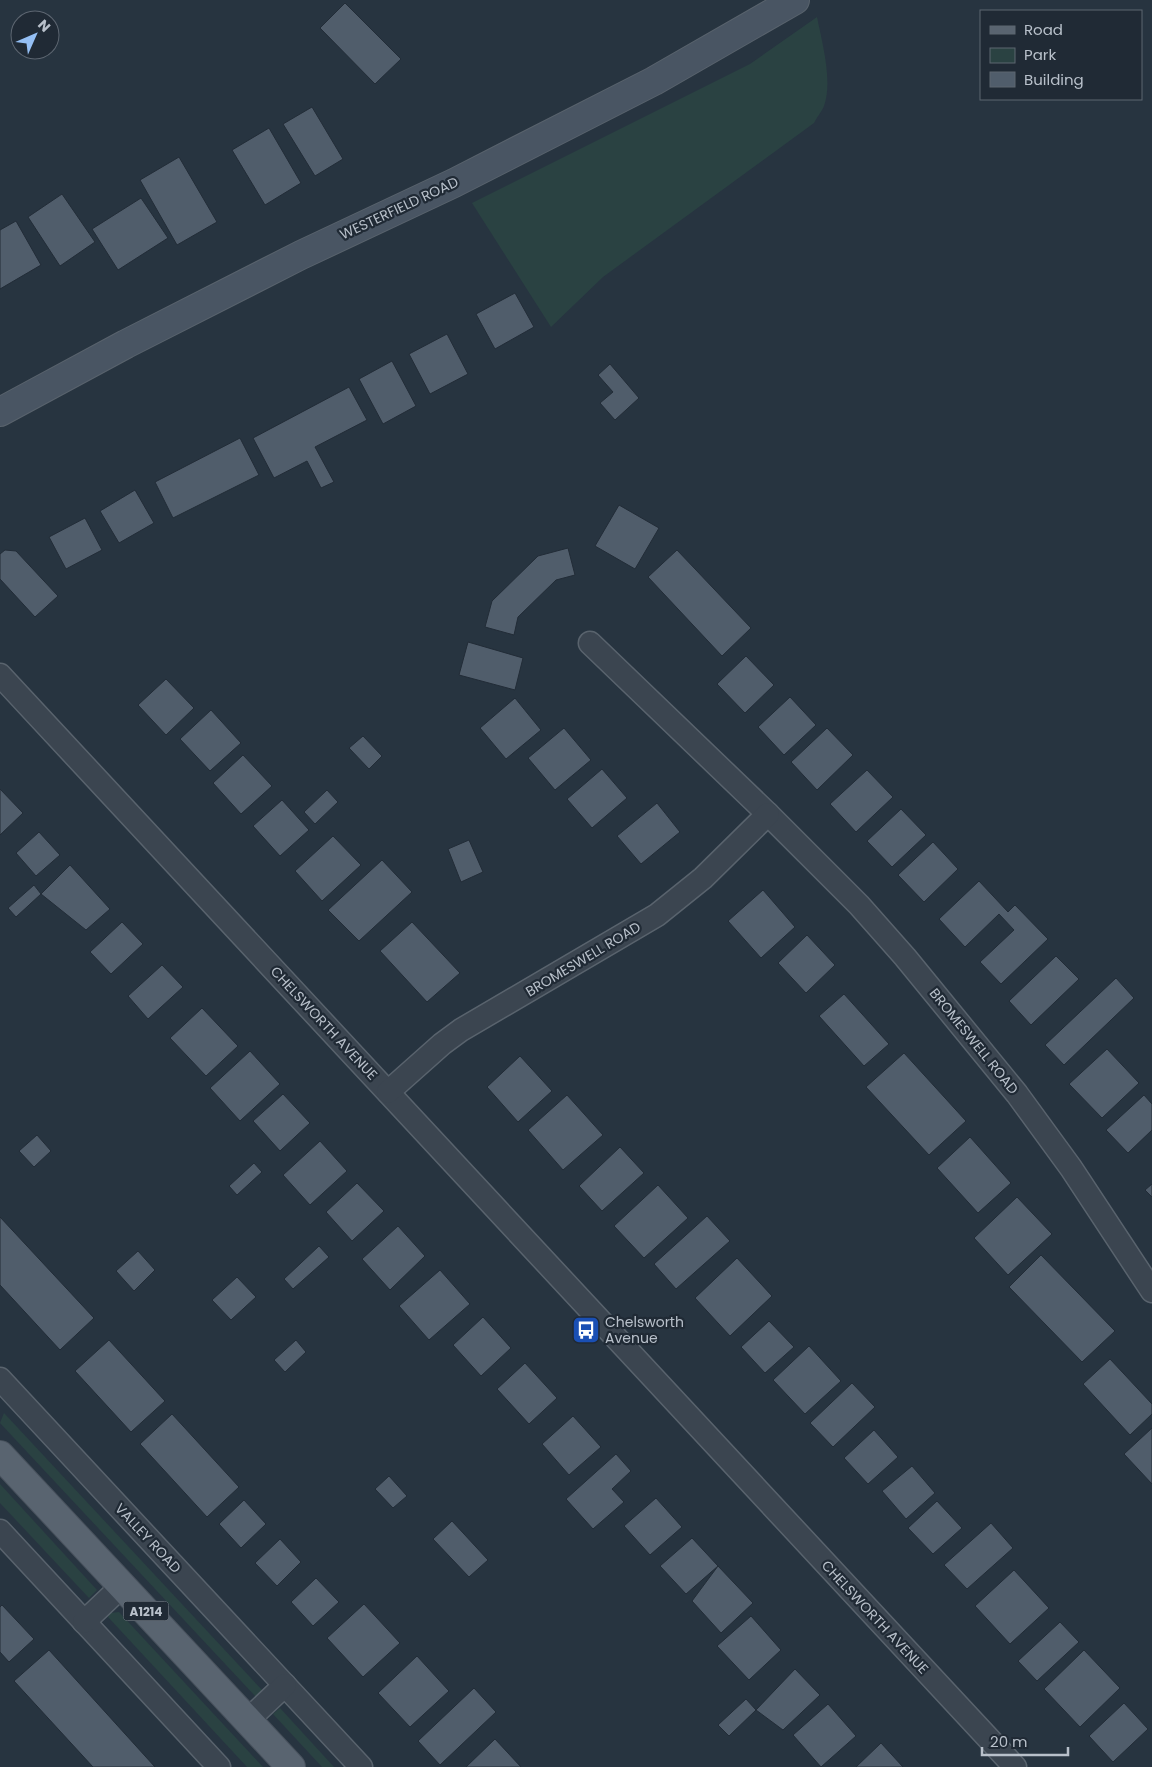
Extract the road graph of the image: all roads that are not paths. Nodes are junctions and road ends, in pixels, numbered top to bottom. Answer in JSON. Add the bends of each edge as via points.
{"nodes":[{"id":1,"x":795,"y":0,"type":"edge"},
{"id":2,"x":0,"y":412,"type":"edge"},
{"id":3,"x":590,"y":643,"type":"dead end"},
{"id":4,"x":0,"y":675,"type":"edge"},
{"id":5,"x":768,"y":814,"type":"junction"},
{"id":6,"x":388,"y":1092,"type":"junction"},
{"id":7,"x":1152,"y":1292,"type":"edge"},
{"id":8,"x":4,"y":1391,"type":"edge"},
{"id":9,"x":0,"y":1455,"type":"edge"},
{"id":10,"x":0,"y":1532,"type":"edge"},
{"id":11,"x":122,"y":1586,"type":"junction"},
{"id":12,"x":84,"y":1622,"type":"junction"},
{"id":13,"x":284,"y":1685,"type":"junction"},
{"id":14,"x":248,"y":1720,"type":"junction"},
{"id":15,"x":219,"y":1767,"type":"edge"},
{"id":16,"x":291,"y":1767,"type":"edge"},
{"id":17,"x":362,"y":1767,"type":"edge"},
{"id":18,"x":1015,"y":1767,"type":"edge"}],
"edges":[{"from":1,"to":2,"type":"main road","name":"WESTERFIELD ROAD","via":[[654,81],[454,183],[301,255]]},
{"from":3,"to":5,"type":"street","name":"BROMESWELL ROAD"},
{"from":4,"to":6,"type":"street","name":"CHELSWORTH AVENUE"},
{"from":5,"to":6,"type":"street","name":"BROMESWELL ROAD","via":[[703,878],[656,915],[461,1030]]},
{"from":5,"to":7,"type":"street","name":"BROMESWELL ROAD","via":[[859,905],[982,1051],[1071,1168]]},
{"from":6,"to":18,"type":"street","name":"CHELSWORTH AVENUE"},
{"from":8,"to":13,"type":"street","name":"VALLEY ROAD"},
{"from":9,"to":11,"type":"main road","number":"A1214"},
{"from":10,"to":12,"type":"street"},
{"from":11,"to":12,"type":"street"},
{"from":11,"to":14,"type":"main road","number":"A1214"},
{"from":12,"to":15,"type":"street"},
{"from":13,"to":14,"type":"street"},
{"from":13,"to":17,"type":"street","name":"VALLEY ROAD"},
{"from":14,"to":16,"type":"main road","number":"A1214"}]}
